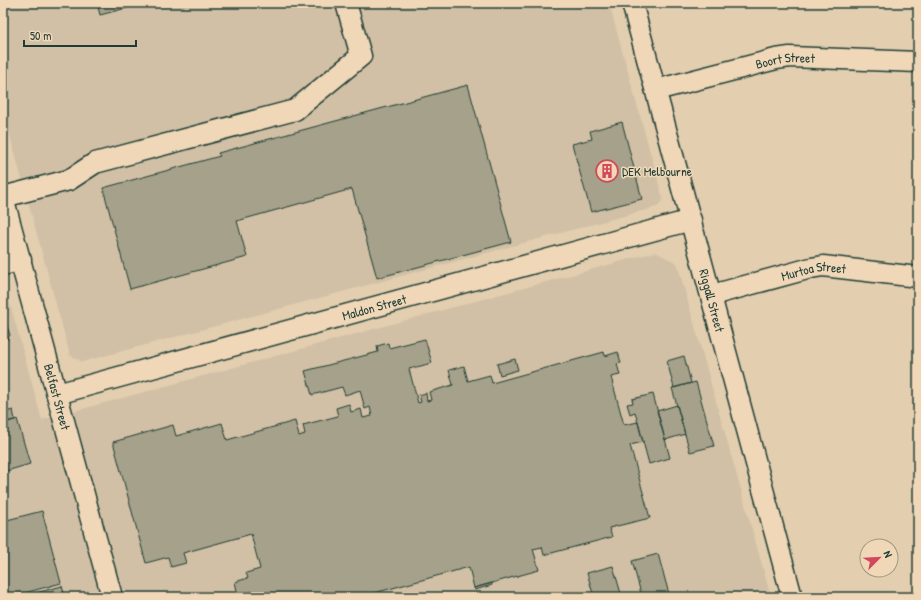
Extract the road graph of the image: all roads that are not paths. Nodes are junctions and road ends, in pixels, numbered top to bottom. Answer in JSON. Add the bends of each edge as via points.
{"nodes":[{"id":1,"x":346,"y":3,"type":"edge"},
{"id":2,"x":632,"y":3,"type":"edge"},
{"id":3,"x":918,"y":62,"type":"edge"},
{"id":4,"x":656,"y":90,"type":"junction"},
{"id":5,"x":3,"y":197,"type":"edge"},
{"id":6,"x":691,"y":220,"type":"junction"},
{"id":7,"x":12,"y":262,"type":"edge"},
{"id":8,"x":918,"y":278,"type":"edge"},
{"id":9,"x":712,"y":295,"type":"junction"},
{"id":10,"x":57,"y":394,"type":"junction"},
{"id":11,"x":112,"y":597,"type":"edge"},
{"id":12,"x":792,"y":597,"type":"edge"}],
"edges":[{"from":1,"to":5,"type":"street","via":[[361,56],[295,110],[95,163],[69,180]]},
{"from":2,"to":4,"type":"street","name":"Riggall Street"},
{"from":3,"to":4,"type":"street","name":"Boort Street","via":[[776,59]]},
{"from":4,"to":6,"type":"street","name":"Riggall Street"},
{"from":5,"to":7,"type":"street","name":"Belfast Street"},
{"from":6,"to":9,"type":"street","name":"Riggall Street"},
{"from":6,"to":10,"type":"street","name":"Maldon Street"},
{"from":7,"to":10,"type":"street","name":"Belfast Street"},
{"from":8,"to":9,"type":"street","name":"Murtoa Street","via":[[823,266]]},
{"from":9,"to":12,"type":"street","name":"Riggall Street"},
{"from":10,"to":11,"type":"street","name":"Belfast Street"}]}
